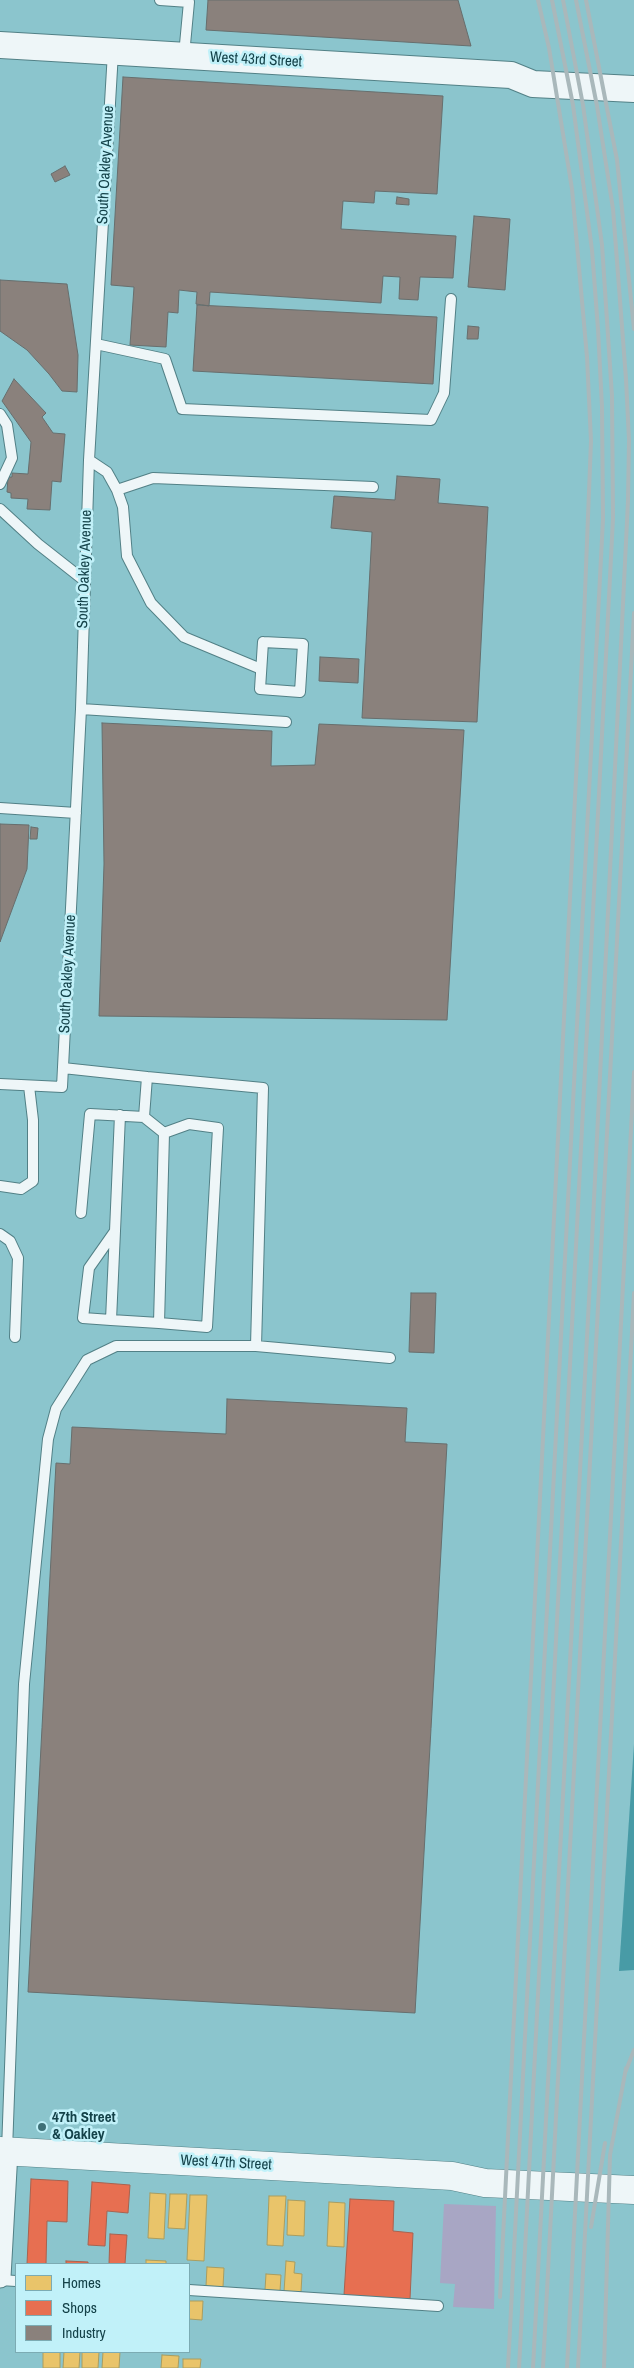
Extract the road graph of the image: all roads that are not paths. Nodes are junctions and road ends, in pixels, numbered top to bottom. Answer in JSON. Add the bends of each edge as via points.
{"nodes":[{"id":1,"x":160,"y":0,"type":"edge"},
{"id":2,"x":0,"y":45,"type":"edge"},
{"id":3,"x":113,"y":52,"type":"junction"},
{"id":4,"x":184,"y":56,"type":"junction"},
{"id":5,"x":634,"y":72,"type":"edge"},
{"id":6,"x":511,"y":75,"type":"junction"},
{"id":7,"x":634,"y":90,"type":"edge"},
{"id":8,"x":452,"y":299,"type":"dead end"},
{"id":9,"x":96,"y":344,"type":"junction"},
{"id":10,"x":0,"y":414,"type":"edge"},
{"id":11,"x":89,"y":460,"type":"junction"},
{"id":12,"x":0,"y":484,"type":"edge"},
{"id":13,"x":373,"y":487,"type":"dead end"},
{"id":14,"x":118,"y":490,"type":"junction"},
{"id":15,"x":0,"y":509,"type":"edge"},
{"id":16,"x":85,"y":581,"type":"junction"},
{"id":17,"x":261,"y":669,"type":"junction"},
{"id":18,"x":81,"y":709,"type":"junction"},
{"id":19,"x":286,"y":722,"type":"dead end"},
{"id":20,"x":0,"y":808,"type":"edge"},
{"id":21,"x":76,"y":813,"type":"junction"},
{"id":22,"x":63,"y":1068,"type":"junction"},
{"id":23,"x":147,"y":1077,"type":"junction"},
{"id":24,"x":0,"y":1084,"type":"edge"},
{"id":25,"x":29,"y":1086,"type":"junction"},
{"id":26,"x":120,"y":1115,"type":"junction"},
{"id":27,"x":144,"y":1117,"type":"junction"},
{"id":28,"x":164,"y":1133,"type":"junction"},
{"id":29,"x":0,"y":1186,"type":"edge"},
{"id":30,"x":81,"y":1213,"type":"dead end"},
{"id":31,"x":115,"y":1230,"type":"junction"},
{"id":32,"x":0,"y":1234,"type":"edge"},
{"id":33,"x":111,"y":1320,"type":"junction"},
{"id":34,"x":158,"y":1323,"type":"junction"},
{"id":35,"x":15,"y":1337,"type":"dead end"},
{"id":36,"x":256,"y":1346,"type":"junction"},
{"id":37,"x":390,"y":1358,"type":"dead end"},
{"id":38,"x":3,"y":2151,"type":"edge"},
{"id":39,"x":452,"y":2176,"type":"junction"},
{"id":40,"x":634,"y":2180,"type":"edge"},
{"id":41,"x":634,"y":2190,"type":"edge"},
{"id":42,"x":0,"y":2278,"type":"edge"},
{"id":43,"x":15,"y":2281,"type":"edge"},
{"id":44,"x":190,"y":2290,"type":"edge"},
{"id":45,"x":438,"y":2306,"type":"dead end"}],
"edges":[{"from":1,"to":4,"type":"lane","via":[[189,2]]},
{"from":2,"to":3,"type":"street","name":"West 43rd Street"},
{"from":3,"to":4,"type":"street","name":"West 43rd Street"},
{"from":3,"to":9,"type":"lane","name":"South Oakley Avenue"},
{"from":4,"to":6,"type":"street","name":"West 43rd Street"},
{"from":5,"to":6,"type":"street","name":"West 43rd Street","via":[[534,66]]},
{"from":6,"to":7,"type":"street","name":"West 43rd Street","via":[[533,84]]},
{"from":8,"to":9,"type":"lane","via":[[444,393],[431,420],[182,409],[165,359]]},
{"from":9,"to":11,"type":"lane","name":"South Oakley Avenue"},
{"from":10,"to":12,"type":"lane","via":[[7,425],[12,458]]},
{"from":11,"to":14,"type":"lane","via":[[107,472]]},
{"from":11,"to":16,"type":"lane","name":"South Oakley Avenue"},
{"from":13,"to":14,"type":"lane","via":[[153,478]]},
{"from":14,"to":17,"type":"lane","via":[[123,507],[127,556],[152,603],[184,637]]},
{"from":15,"to":16,"type":"lane"},
{"from":16,"to":18,"type":"lane","name":"South Oakley Avenue"},
{"from":17,"to":17,"type":"lane","via":[[263,642],[302,644],[300,692],[260,689]]},
{"from":18,"to":19,"type":"lane"},
{"from":18,"to":21,"type":"lane","name":"South Oakley Avenue"},
{"from":20,"to":21,"type":"lane"},
{"from":21,"to":22,"type":"lane","name":"South Oakley Avenue"},
{"from":22,"to":23,"type":"lane"},
{"from":22,"to":25,"type":"lane","name":"South Oakley Avenue","via":[[62,1087]]},
{"from":23,"to":27,"type":"lane"},
{"from":23,"to":36,"type":"lane","via":[[263,1088]]},
{"from":24,"to":25,"type":"lane"},
{"from":25,"to":29,"type":"lane","via":[[33,1120],[32,1181],[21,1189]]},
{"from":26,"to":27,"type":"lane"},
{"from":26,"to":30,"type":"lane","via":[[90,1114]]},
{"from":26,"to":31,"type":"lane"},
{"from":27,"to":28,"type":"lane"},
{"from":28,"to":34,"type":"lane"},
{"from":28,"to":34,"type":"lane","via":[[189,1124],[218,1128],[207,1327]]},
{"from":31,"to":33,"type":"lane"},
{"from":31,"to":33,"type":"lane","via":[[89,1268],[83,1318]]},
{"from":32,"to":35,"type":"lane","via":[[10,1241],[18,1258]]},
{"from":33,"to":34,"type":"lane"},
{"from":36,"to":37,"type":"lane"},
{"from":36,"to":38,"type":"lane","via":[[116,1346],[87,1360],[56,1410],[48,1439],[24,1684]]},
{"from":38,"to":39,"type":"main road","name":"West 47th Street"},
{"from":38,"to":42,"type":"street"},
{"from":39,"to":40,"type":"main road","name":"West 47th Street","via":[[486,2172]]},
{"from":39,"to":41,"type":"main road","name":"West 47th Street","via":[[485,2183]]},
{"from":42,"to":43,"type":"lane"},
{"from":44,"to":45,"type":"lane"}]}
